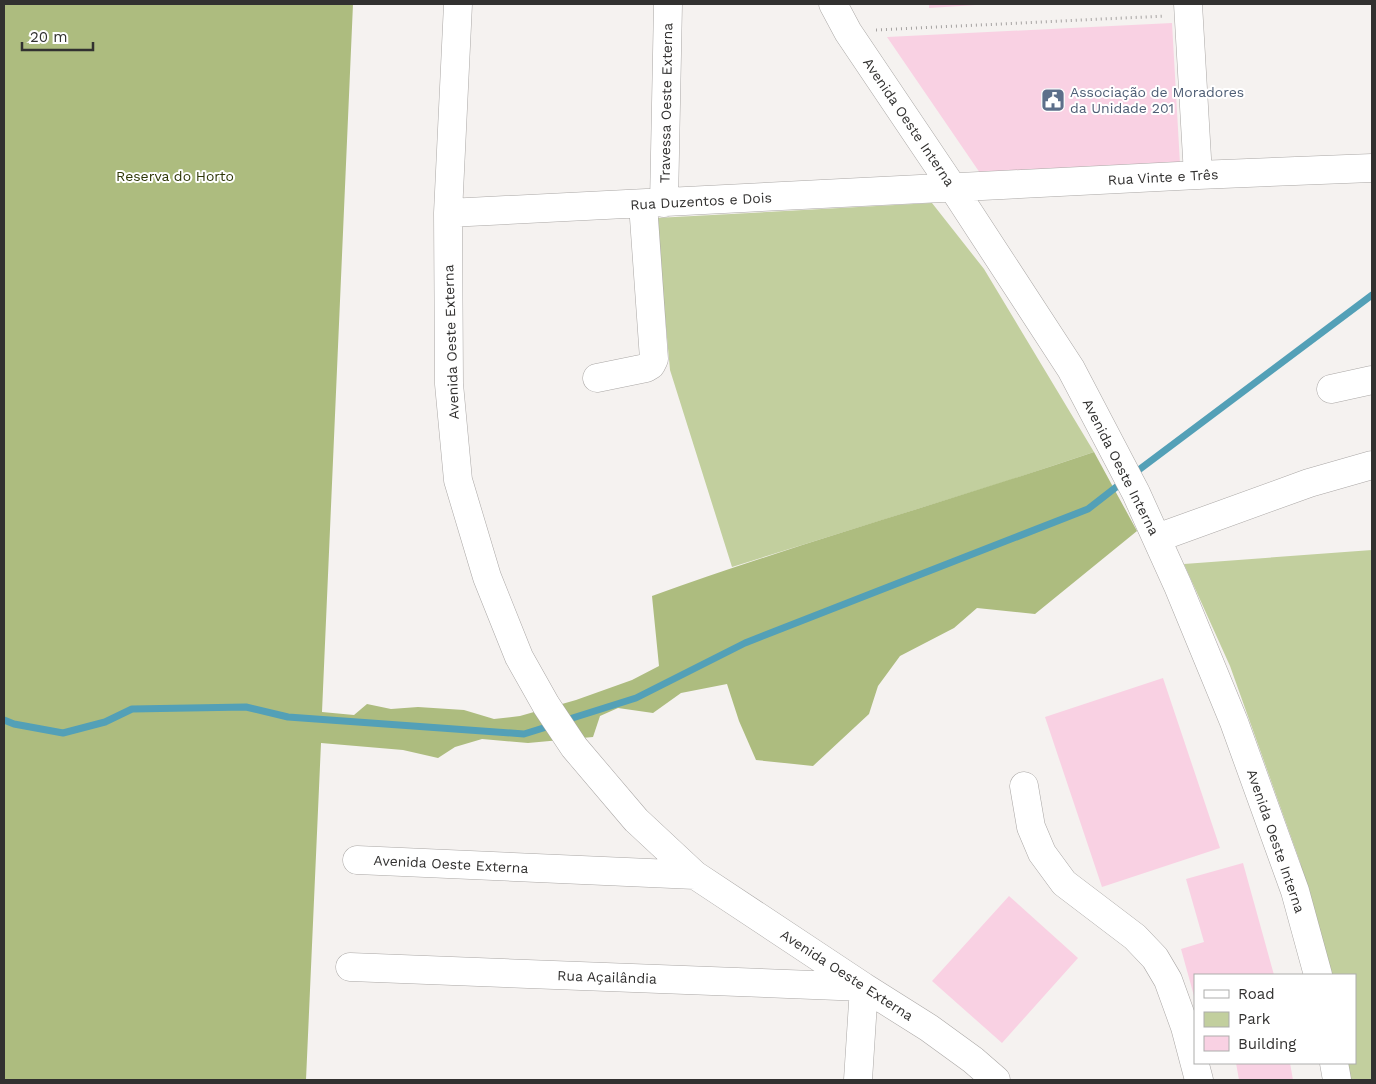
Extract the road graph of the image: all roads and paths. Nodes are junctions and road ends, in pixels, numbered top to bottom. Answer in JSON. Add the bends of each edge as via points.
{"nodes":[{"id":1,"x":458,"y":4,"type":"edge"},
{"id":2,"x":668,"y":4,"type":"edge"},
{"id":3,"x":833,"y":4,"type":"edge"},
{"id":4,"x":1189,"y":9,"type":"edge"},
{"id":5,"x":848,"y":32,"type":"junction"},
{"id":6,"x":1372,"y":168,"type":"edge"},
{"id":7,"x":1198,"y":175,"type":"junction"},
{"id":8,"x":953,"y":188,"type":"junction"},
{"id":9,"x":653,"y":203,"type":"junction"},
{"id":10,"x":448,"y":213,"type":"junction"},
{"id":11,"x":597,"y":378,"type":"dead end"},
{"id":12,"x":1372,"y":380,"type":"edge"},
{"id":13,"x":1331,"y":389,"type":"dead end"},
{"id":14,"x":1372,"y":465,"type":"edge"},
{"id":15,"x":1156,"y":538,"type":"junction"},
{"id":16,"x":1024,"y":786,"type":"dead end"},
{"id":17,"x":357,"y":860,"type":"dead end"},
{"id":18,"x":695,"y":875,"type":"junction"},
{"id":19,"x":350,"y":967,"type":"dead end"},
{"id":20,"x":1318,"y":974,"type":"edge"},
{"id":21,"x":864,"y":987,"type":"junction"},
{"id":22,"x":1194,"y":1061,"type":"edge"},
{"id":23,"x":1195,"y":1064,"type":"edge"},
{"id":24,"x":1334,"y":1064,"type":"edge"},
{"id":25,"x":858,"y":1080,"type":"edge"},
{"id":26,"x":996,"y":1080,"type":"edge"},
{"id":27,"x":1199,"y":1080,"type":"edge"},
{"id":28,"x":1337,"y":1080,"type":"edge"}],
"edges":[{"from":1,"to":10,"type":"street","name":"Avenida Oeste Externa"},
{"from":2,"to":9,"type":"street","name":"Travessa Oeste Externa"},
{"from":3,"to":5,"type":"street","name":"Avenida Oeste Interna"},
{"from":4,"to":5,"type":"path"},
{"from":4,"to":7,"type":"street"},
{"from":5,"to":8,"type":"street","name":"Avenida Oeste Interna"},
{"from":6,"to":7,"type":"street","name":"Rua Vinte e Três"},
{"from":7,"to":8,"type":"street","name":"Rua Vinte e Três"},
{"from":8,"to":9,"type":"street","name":"Rua Duzentos e Dois"},
{"from":8,"to":15,"type":"street","name":"Avenida Oeste Interna","via":[[1071,369]]},
{"from":9,"to":10,"type":"street","name":"Rua Duzentos e Dois"},
{"from":9,"to":11,"type":"street","name":"Travessa Oeste Externa","via":[[654,359],[646,368]]},
{"from":10,"to":18,"type":"street","name":"Avenida Oeste Externa","via":[[449,384],[458,480],[486,577],[519,657],[574,747],[636,820]]},
{"from":12,"to":13,"type":"street"},
{"from":14,"to":15,"type":"street","via":[[1309,483]]},
{"from":15,"to":20,"type":"street","name":"Avenida Oeste Interna","via":[[1234,722],[1295,891]]},
{"from":16,"to":22,"type":"street","via":[[1031,827],[1042,853],[1064,883],[1135,937],[1155,958],[1168,980]]},
{"from":17,"to":18,"type":"street","name":"Avenida Oeste Externa"},
{"from":18,"to":21,"type":"street","name":"Avenida Oeste Externa"},
{"from":19,"to":21,"type":"street","name":"Rua Açailândia"},
{"from":21,"to":25,"type":"street"},
{"from":21,"to":26,"type":"street","name":"Avenida Oeste Externa","via":[[929,1028]]},
{"from":23,"to":27,"type":"street"},
{"from":24,"to":28,"type":"street"}]}
